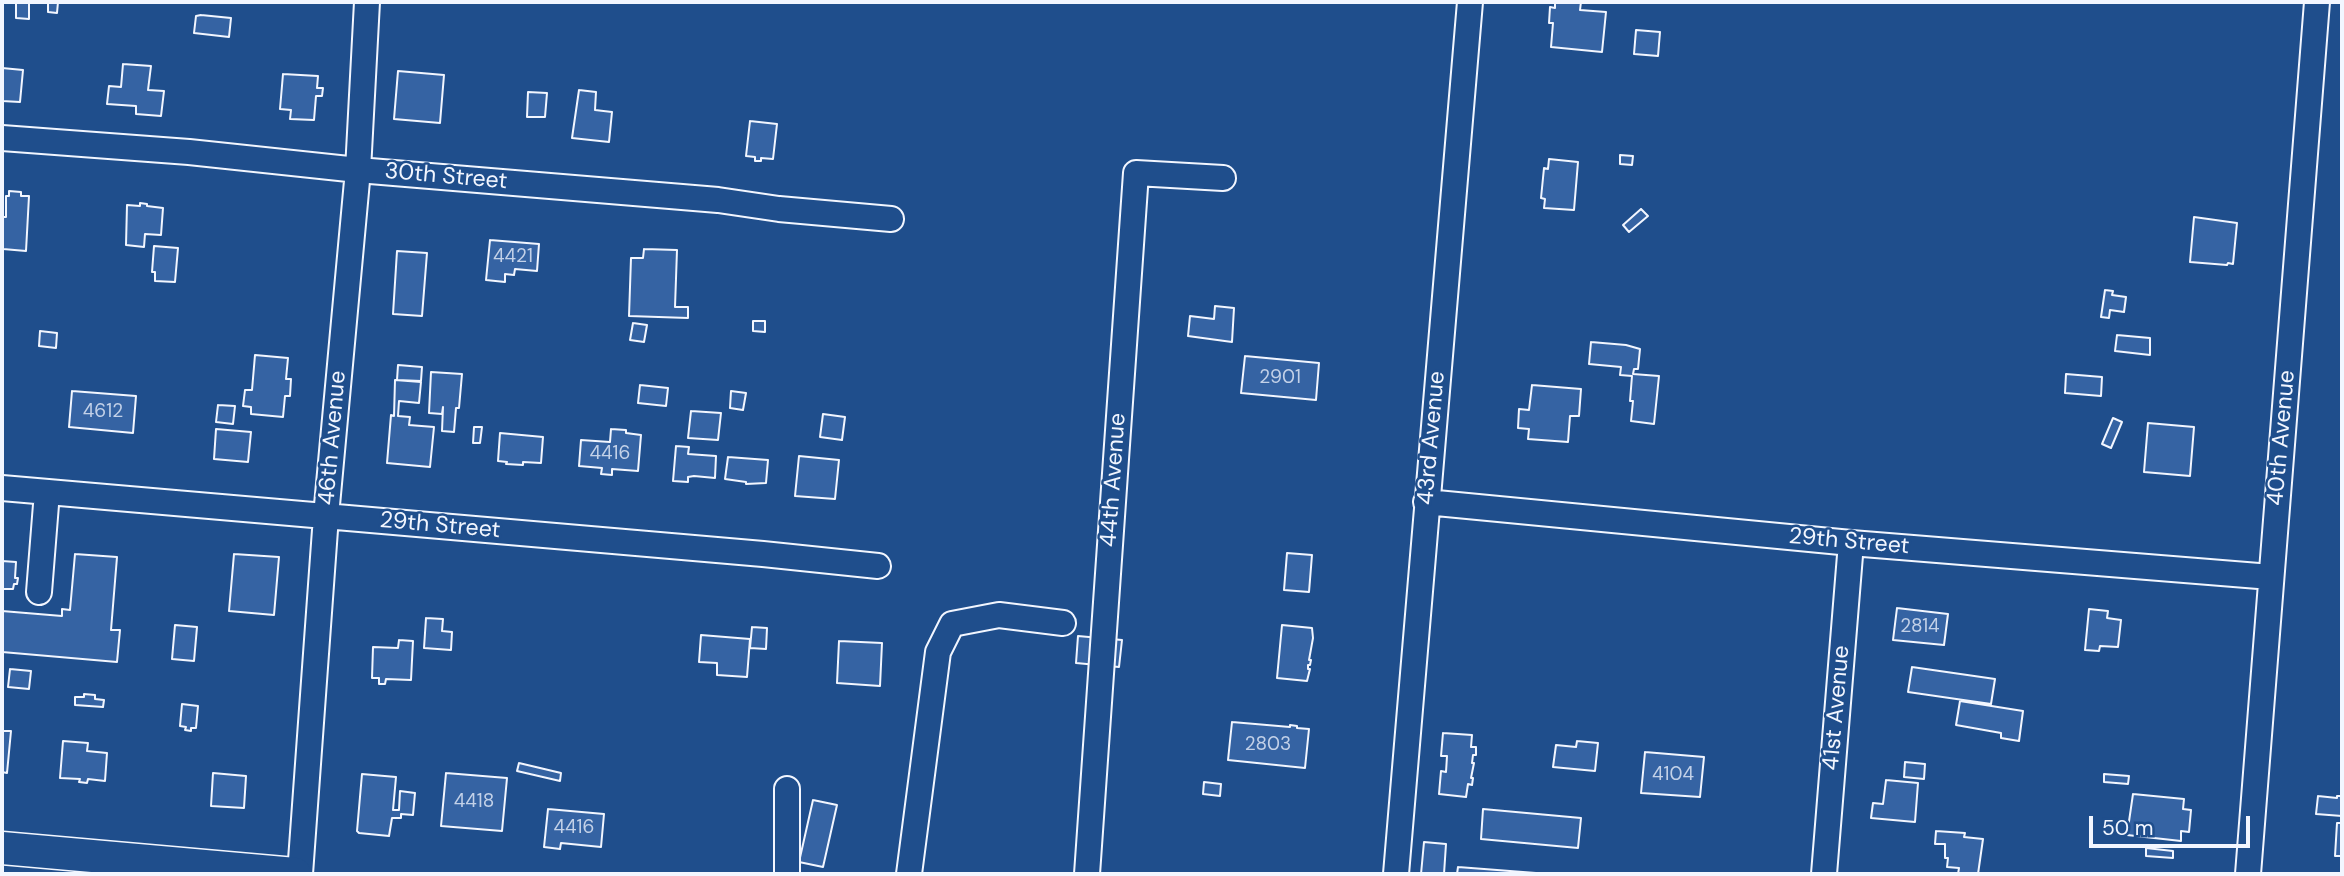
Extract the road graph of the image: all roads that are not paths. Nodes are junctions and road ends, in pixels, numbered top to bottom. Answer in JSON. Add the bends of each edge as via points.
{"nodes":[{"id":1,"x":367,"y":2,"type":"edge"},
{"id":2,"x":1470,"y":2,"type":"edge"},
{"id":3,"x":2317,"y":2,"type":"edge"},
{"id":4,"x":2,"y":138,"type":"edge"},
{"id":5,"x":358,"y":170,"type":"junction"},
{"id":6,"x":1223,"y":178,"type":"dead end"},
{"id":7,"x":891,"y":219,"type":"dead end"},
{"id":8,"x":2,"y":488,"type":"edge"},
{"id":9,"x":47,"y":492,"type":"junction"},
{"id":10,"x":1426,"y":502,"type":"junction"},
{"id":11,"x":326,"y":516,"type":"junction"},
{"id":12,"x":1851,"y":543,"type":"junction"},
{"id":13,"x":878,"y":566,"type":"dead end"},
{"id":14,"x":2271,"y":577,"type":"junction"},
{"id":15,"x":39,"y":592,"type":"dead end"},
{"id":16,"x":1063,"y":623,"type":"dead end"},
{"id":17,"x":787,"y":789,"type":"dead end"},
{"id":18,"x":2,"y":848,"type":"edge"},
{"id":19,"x":297,"y":874,"type":"edge"},
{"id":20,"x":787,"y":874,"type":"edge"},
{"id":21,"x":909,"y":874,"type":"edge"},
{"id":22,"x":1087,"y":874,"type":"edge"},
{"id":23,"x":1396,"y":874,"type":"edge"},
{"id":24,"x":1824,"y":874,"type":"edge"},
{"id":25,"x":2248,"y":874,"type":"edge"}],
"edges":[{"from":1,"to":5,"type":"street","name":"46th Avenue"},
{"from":2,"to":10,"type":"street","name":"43rd Avenue"},
{"from":3,"to":14,"type":"street","name":"40th Avenue"},
{"from":4,"to":5,"type":"street","name":"30th Street"},
{"from":5,"to":7,"type":"street","name":"30th Street"},
{"from":5,"to":11,"type":"street","name":"46th Avenue"},
{"from":6,"to":22,"type":"street","name":"44th Avenue","via":[[1136,173]]},
{"from":8,"to":9,"type":"street","name":"29th Street"},
{"from":9,"to":11,"type":"street","name":"29th Street"},
{"from":9,"to":15,"type":"street"},
{"from":10,"to":12,"type":"street","name":"29th Street"},
{"from":10,"to":23,"type":"street","name":"43rd Avenue"},
{"from":11,"to":13,"type":"street","name":"29th Street"},
{"from":11,"to":19,"type":"street","name":"46th Avenue"},
{"from":12,"to":14,"type":"street","name":"29th Street"},
{"from":12,"to":24,"type":"street","name":"41st Avenue"},
{"from":14,"to":25,"type":"street","name":"40th Avenue"},
{"from":16,"to":21,"type":"street","via":[[999,615],[952,624],[938,652]]},
{"from":17,"to":20,"type":"street"},
{"from":18,"to":19,"type":"main road"}]}
